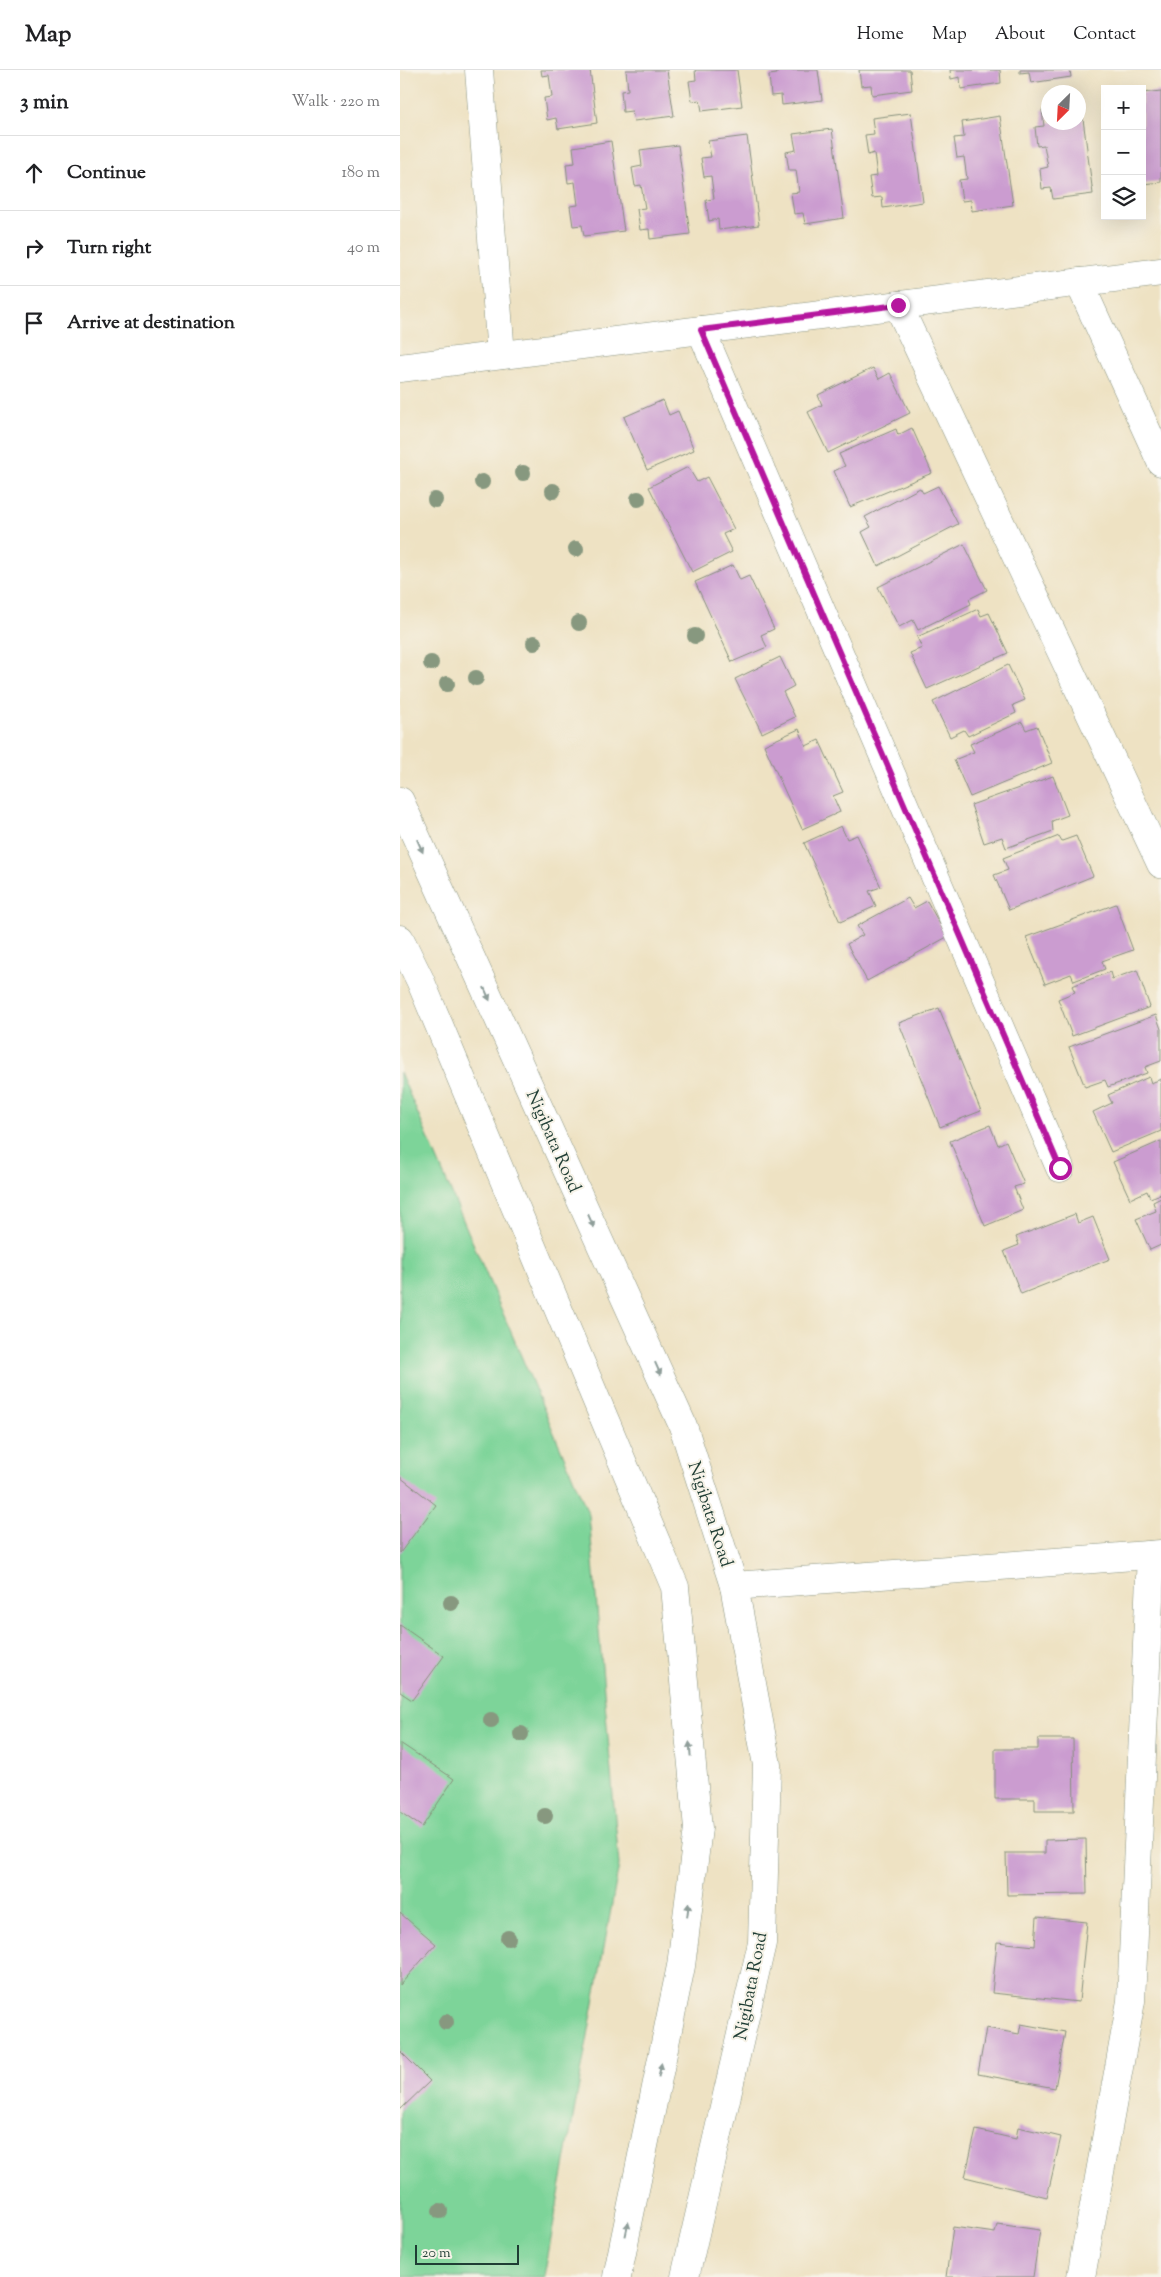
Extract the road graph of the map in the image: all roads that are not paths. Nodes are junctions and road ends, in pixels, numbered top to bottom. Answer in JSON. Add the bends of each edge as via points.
{"nodes":[{"id":1,"x":478,"y":70,"type":"edge"},
{"id":2,"x":1161,"y":272,"type":"edge"},
{"id":3,"x":1078,"y":282,"type":"junction"},
{"id":4,"x":898,"y":305,"type":"junction"},
{"id":5,"x":701,"y":330,"type":"junction"},
{"id":6,"x":501,"y":355,"type":"junction"},
{"id":7,"x":400,"y":368,"type":"edge"},
{"id":8,"x":1161,"y":462,"type":"edge"},
{"id":9,"x":400,"y":802,"type":"edge"},
{"id":10,"x":1161,"y":864,"type":"edge"},
{"id":11,"x":400,"y":939,"type":"edge"},
{"id":12,"x":1060,"y":1168,"type":"dead end"},
{"id":13,"x":1156,"y":1555,"type":"edge"},
{"id":14,"x":734,"y":1586,"type":"junction"},
{"id":15,"x":617,"y":2277,"type":"edge"},
{"id":16,"x":685,"y":2277,"type":"edge"},
{"id":17,"x":1081,"y":2277,"type":"edge"}],
"edges":[{"from":1,"to":6,"type":"street"},
{"from":2,"to":3,"type":"street"},
{"from":3,"to":4,"type":"street"},
{"from":3,"to":8,"type":"street"},
{"from":4,"to":5,"type":"street"},
{"from":4,"to":10,"type":"street"},
{"from":5,"to":6,"type":"street"},
{"from":5,"to":12,"type":"street"},
{"from":6,"to":7,"type":"street"},
{"from":9,"to":14,"type":"street","name":"Nigibata Road","one_way":true,"via":[[683,1426]]},
{"from":15,"to":11,"type":"street","one_way":true,"via":[[681,1966],[698,1828],[675,1587]]},
{"from":13,"to":14,"type":"street"},
{"from":13,"to":17,"type":"street","via":[[1131,2001]]},
{"from":14,"to":16,"type":"street","name":"Nigibata Road","via":[[767,1765],[762,1943]]}]}
